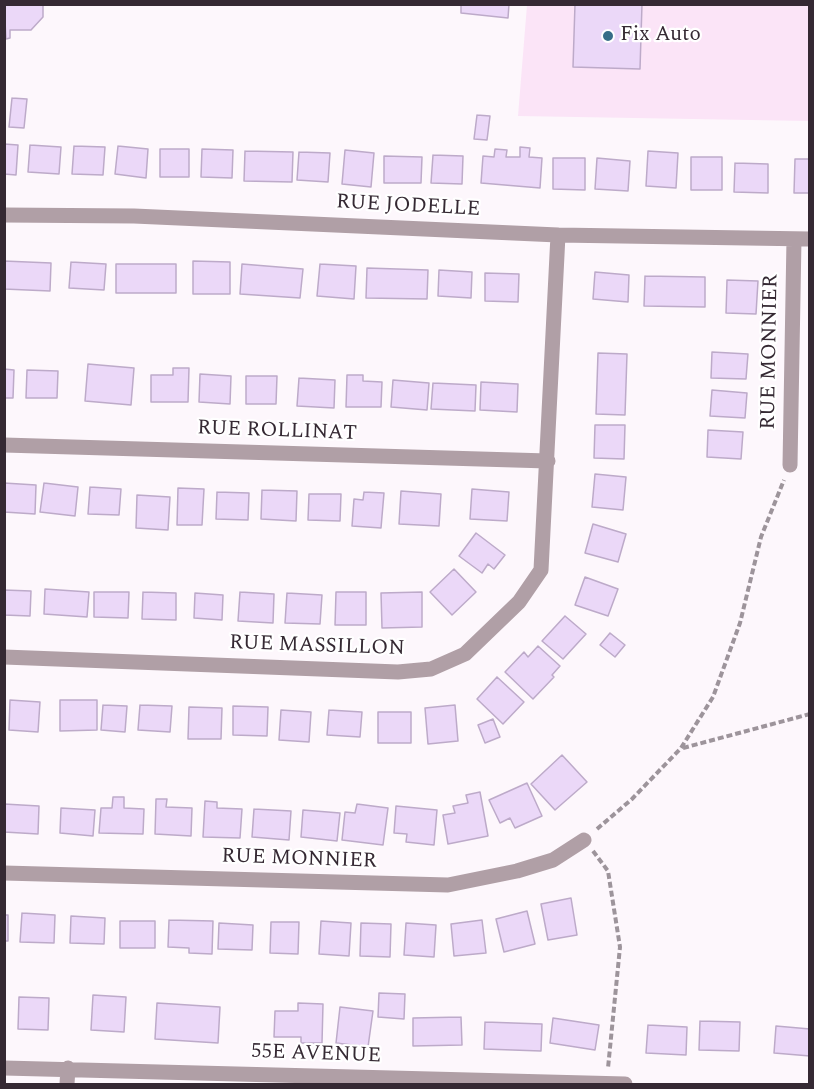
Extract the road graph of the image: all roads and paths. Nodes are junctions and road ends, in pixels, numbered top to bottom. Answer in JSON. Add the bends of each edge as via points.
{"nodes":[{"id":1,"x":4,"y":215,"type":"edge"},
{"id":2,"x":558,"y":236,"type":"junction"},
{"id":3,"x":802,"y":239,"type":"edge"},
{"id":4,"x":4,"y":445,"type":"edge"},
{"id":5,"x":548,"y":461,"type":"junction"},
{"id":6,"x":790,"y":465,"type":"joint"},
{"id":7,"x":4,"y":657,"type":"edge"},
{"id":8,"x":810,"y":714,"type":"edge"},
{"id":9,"x":681,"y":748,"type":"junction"},
{"id":10,"x":584,"y":840,"type":"junction"},
{"id":11,"x":4,"y":873,"type":"edge"},
{"id":12,"x":4,"y":1068,"type":"edge"},
{"id":13,"x":68,"y":1068,"type":"junction"},
{"id":14,"x":67,"y":1084,"type":"edge"},
{"id":15,"x":606,"y":1084,"type":"edge"},
{"id":16,"x":625,"y":1084,"type":"edge"}],
"edges":[{"from":1,"to":2,"type":"street","name":"RUE JODELLE","via":[[134,216]]},
{"from":2,"to":3,"type":"street","name":"RUE JODELLE"},
{"from":2,"to":5,"type":"street","name":"RUE MASSILLON"},
{"from":3,"to":6,"type":"street","name":"RUE MONNIER"},
{"from":4,"to":5,"type":"street","name":"RUE ROLLINAT"},
{"from":5,"to":7,"type":"street","name":"RUE MASSILLON","via":[[541,570],[519,602],[465,654],[431,669],[398,672]]},
{"from":6,"to":9,"type":"path","via":[[761,537],[740,623],[713,697]]},
{"from":8,"to":9,"type":"path"},
{"from":9,"to":10,"type":"path","via":[[632,800]]},
{"from":10,"to":11,"type":"street","name":"RUE MONNIER","via":[[553,860],[448,885]]},
{"from":10,"to":15,"type":"path","via":[[608,871],[620,947]]},
{"from":12,"to":13,"type":"street","name":"55E AVENUE"},
{"from":13,"to":14,"type":"street"},
{"from":13,"to":15,"type":"street","name":"55E AVENUE"},
{"from":15,"to":16,"type":"street","name":"55E AVENUE"}]}
